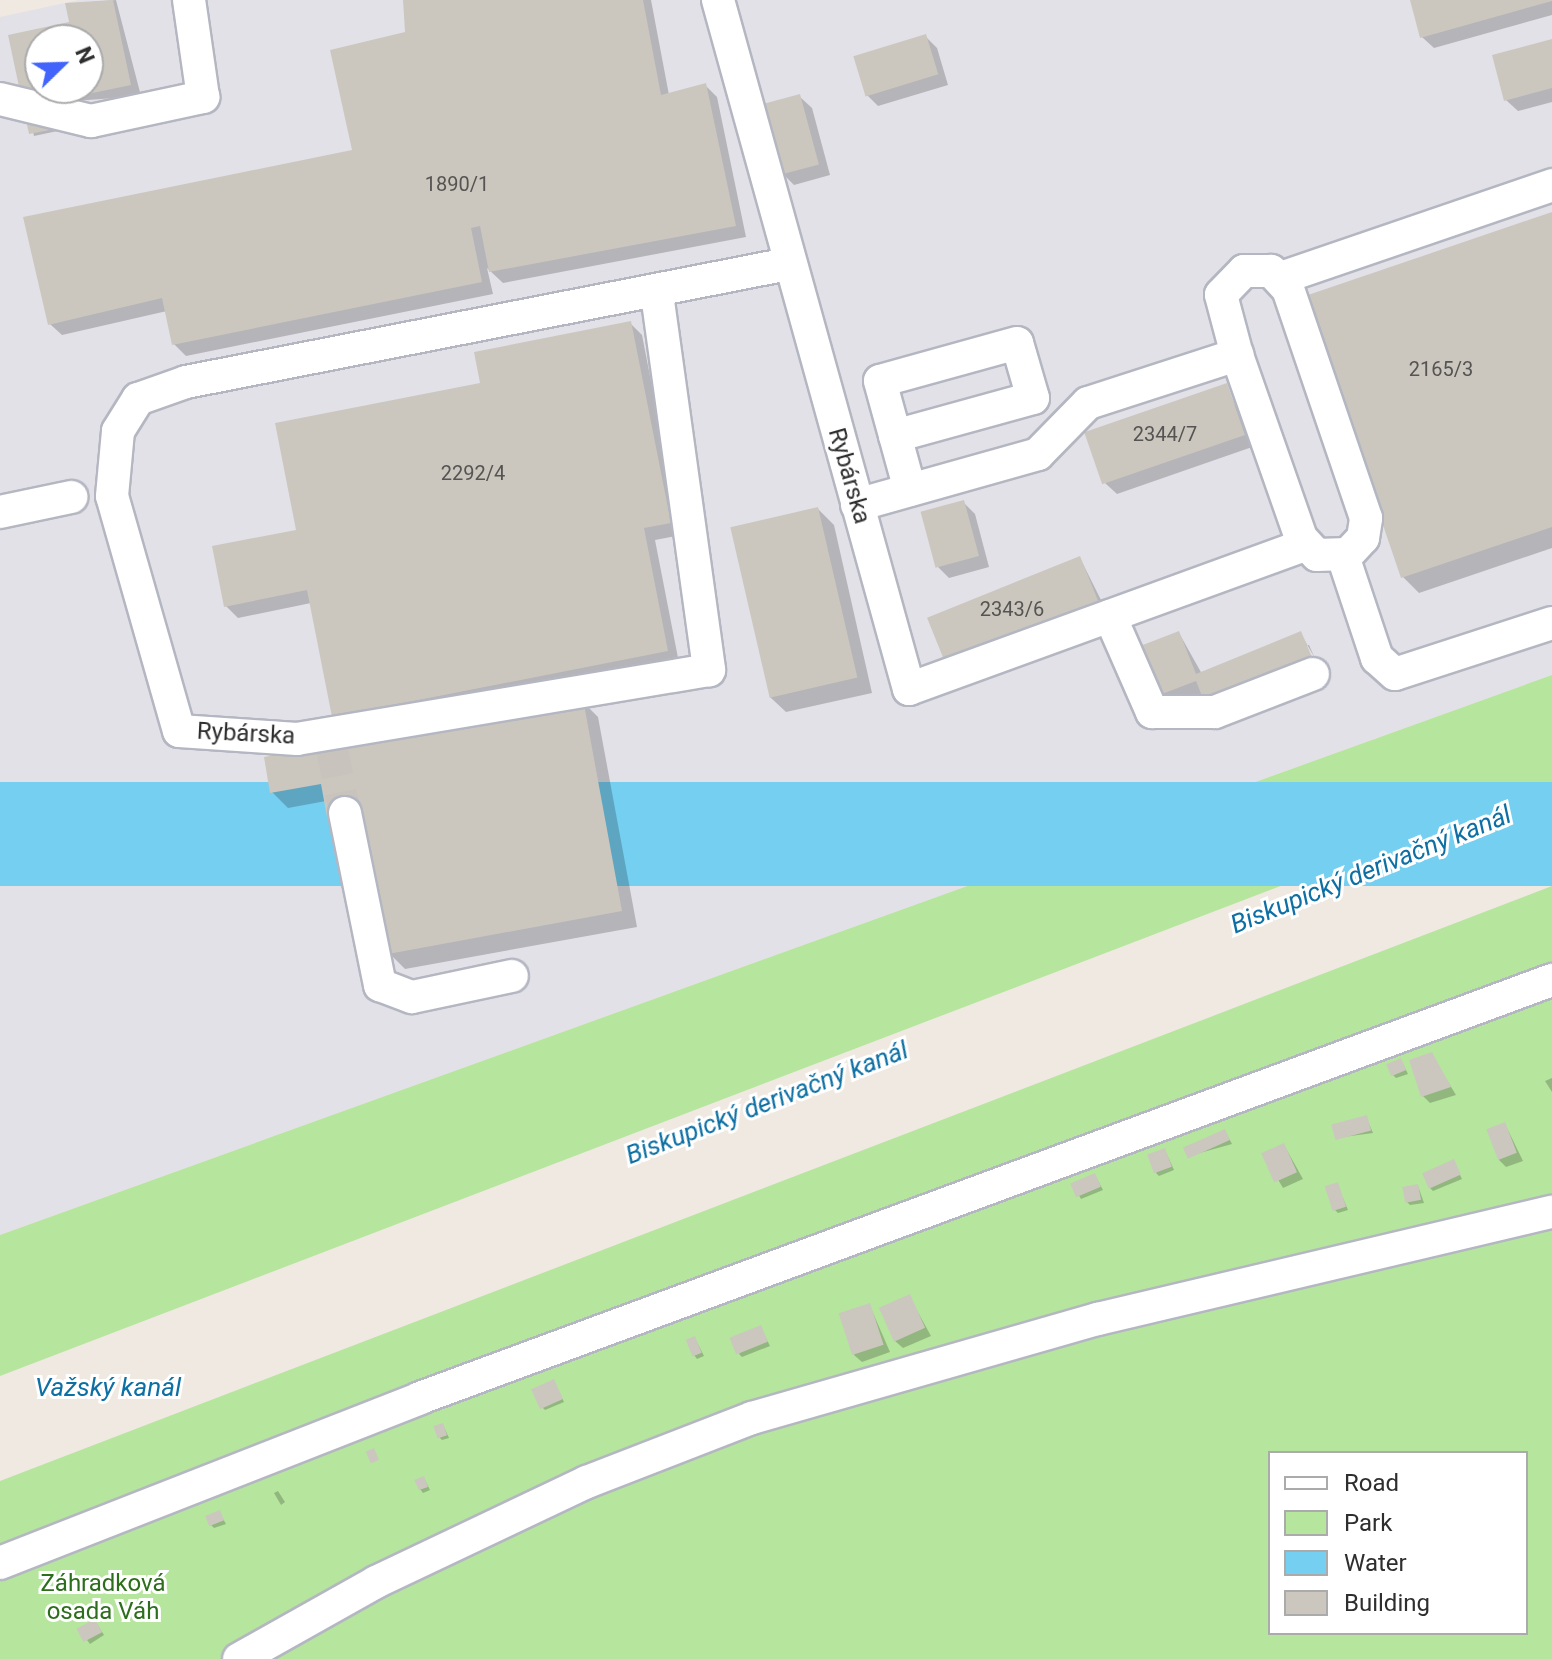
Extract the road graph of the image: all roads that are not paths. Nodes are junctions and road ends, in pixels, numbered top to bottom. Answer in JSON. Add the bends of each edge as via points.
{"nodes":[{"id":1,"x":189,"y":0,"type":"edge"},
{"id":2,"x":718,"y":0,"type":"edge"},
{"id":3,"x":0,"y":99,"type":"edge"},
{"id":4,"x":1552,"y":185,"type":"edge"},
{"id":5,"x":788,"y":264,"type":"junction"},
{"id":6,"x":1281,"y":278,"type":"junction"},
{"id":7,"x":657,"y":294,"type":"junction"},
{"id":8,"x":1237,"y":355,"type":"junction"},
{"id":9,"x":895,"y":436,"type":"dead end"},
{"id":10,"x":910,"y":490,"type":"junction"},
{"id":11,"x":71,"y":497,"type":"dead end"},
{"id":12,"x":857,"y":505,"type":"junction"},
{"id":13,"x":0,"y":512,"type":"edge"},
{"id":14,"x":1305,"y":545,"type":"junction"},
{"id":15,"x":1343,"y":556,"type":"junction"},
{"id":16,"x":1110,"y":616,"type":"junction"},
{"id":17,"x":1552,"y":623,"type":"edge"},
{"id":18,"x":1313,"y":674,"type":"dead end"},
{"id":19,"x":345,"y":813,"type":"tunnel mouth"},
{"id":20,"x":512,"y":976,"type":"dead end"},
{"id":21,"x":1552,"y":980,"type":"edge"},
{"id":22,"x":1552,"y":1212,"type":"edge"},
{"id":23,"x":0,"y":1563,"type":"edge"},
{"id":24,"x":239,"y":1659,"type":"edge"}],
"edges":[{"from":1,"to":3,"type":"lane","via":[[203,97],[91,121]]},
{"from":2,"to":5,"type":"lane","name":"Rybárska"},
{"from":4,"to":6,"type":"lane"},
{"from":5,"to":7,"type":"lane","name":"Rybárska"},
{"from":5,"to":12,"type":"lane","name":"Rybárska"},
{"from":6,"to":8,"type":"lane","via":[[1254,269],[1226,284],[1221,303]]},
{"from":6,"to":15,"type":"lane","via":[[1366,518],[1363,538]]},
{"from":7,"to":7,"type":"lane","name":"Rybárska","via":[[709,670],[330,739],[179,731],[112,496],[118,431],[138,399],[186,382]]},
{"from":8,"to":10,"type":"lane","via":[[1088,403],[1038,454]]},
{"from":8,"to":14,"type":"lane"},
{"from":9,"to":10,"type":"lane"},
{"from":10,"to":12,"type":"lane"},
{"from":11,"to":13,"type":"lane"},
{"from":12,"to":16,"type":"lane","name":"Rybárska","via":[[909,689]]},
{"from":14,"to":15,"type":"lane","via":[[1327,558]]},
{"from":14,"to":16,"type":"lane"},
{"from":15,"to":17,"type":"lane","via":[[1377,658],[1395,674]]},
{"from":16,"to":18,"type":"lane","via":[[1152,712],[1215,712]]},
{"from":19,"to":20,"type":"lane","via":[[380,985],[412,997]]},
{"from":21,"to":23,"type":"lane","via":[[420,1398]]},
{"from":22,"to":24,"type":"lane","via":[[1000,1344],[752,1418],[559,1496],[376,1582]]}]}
